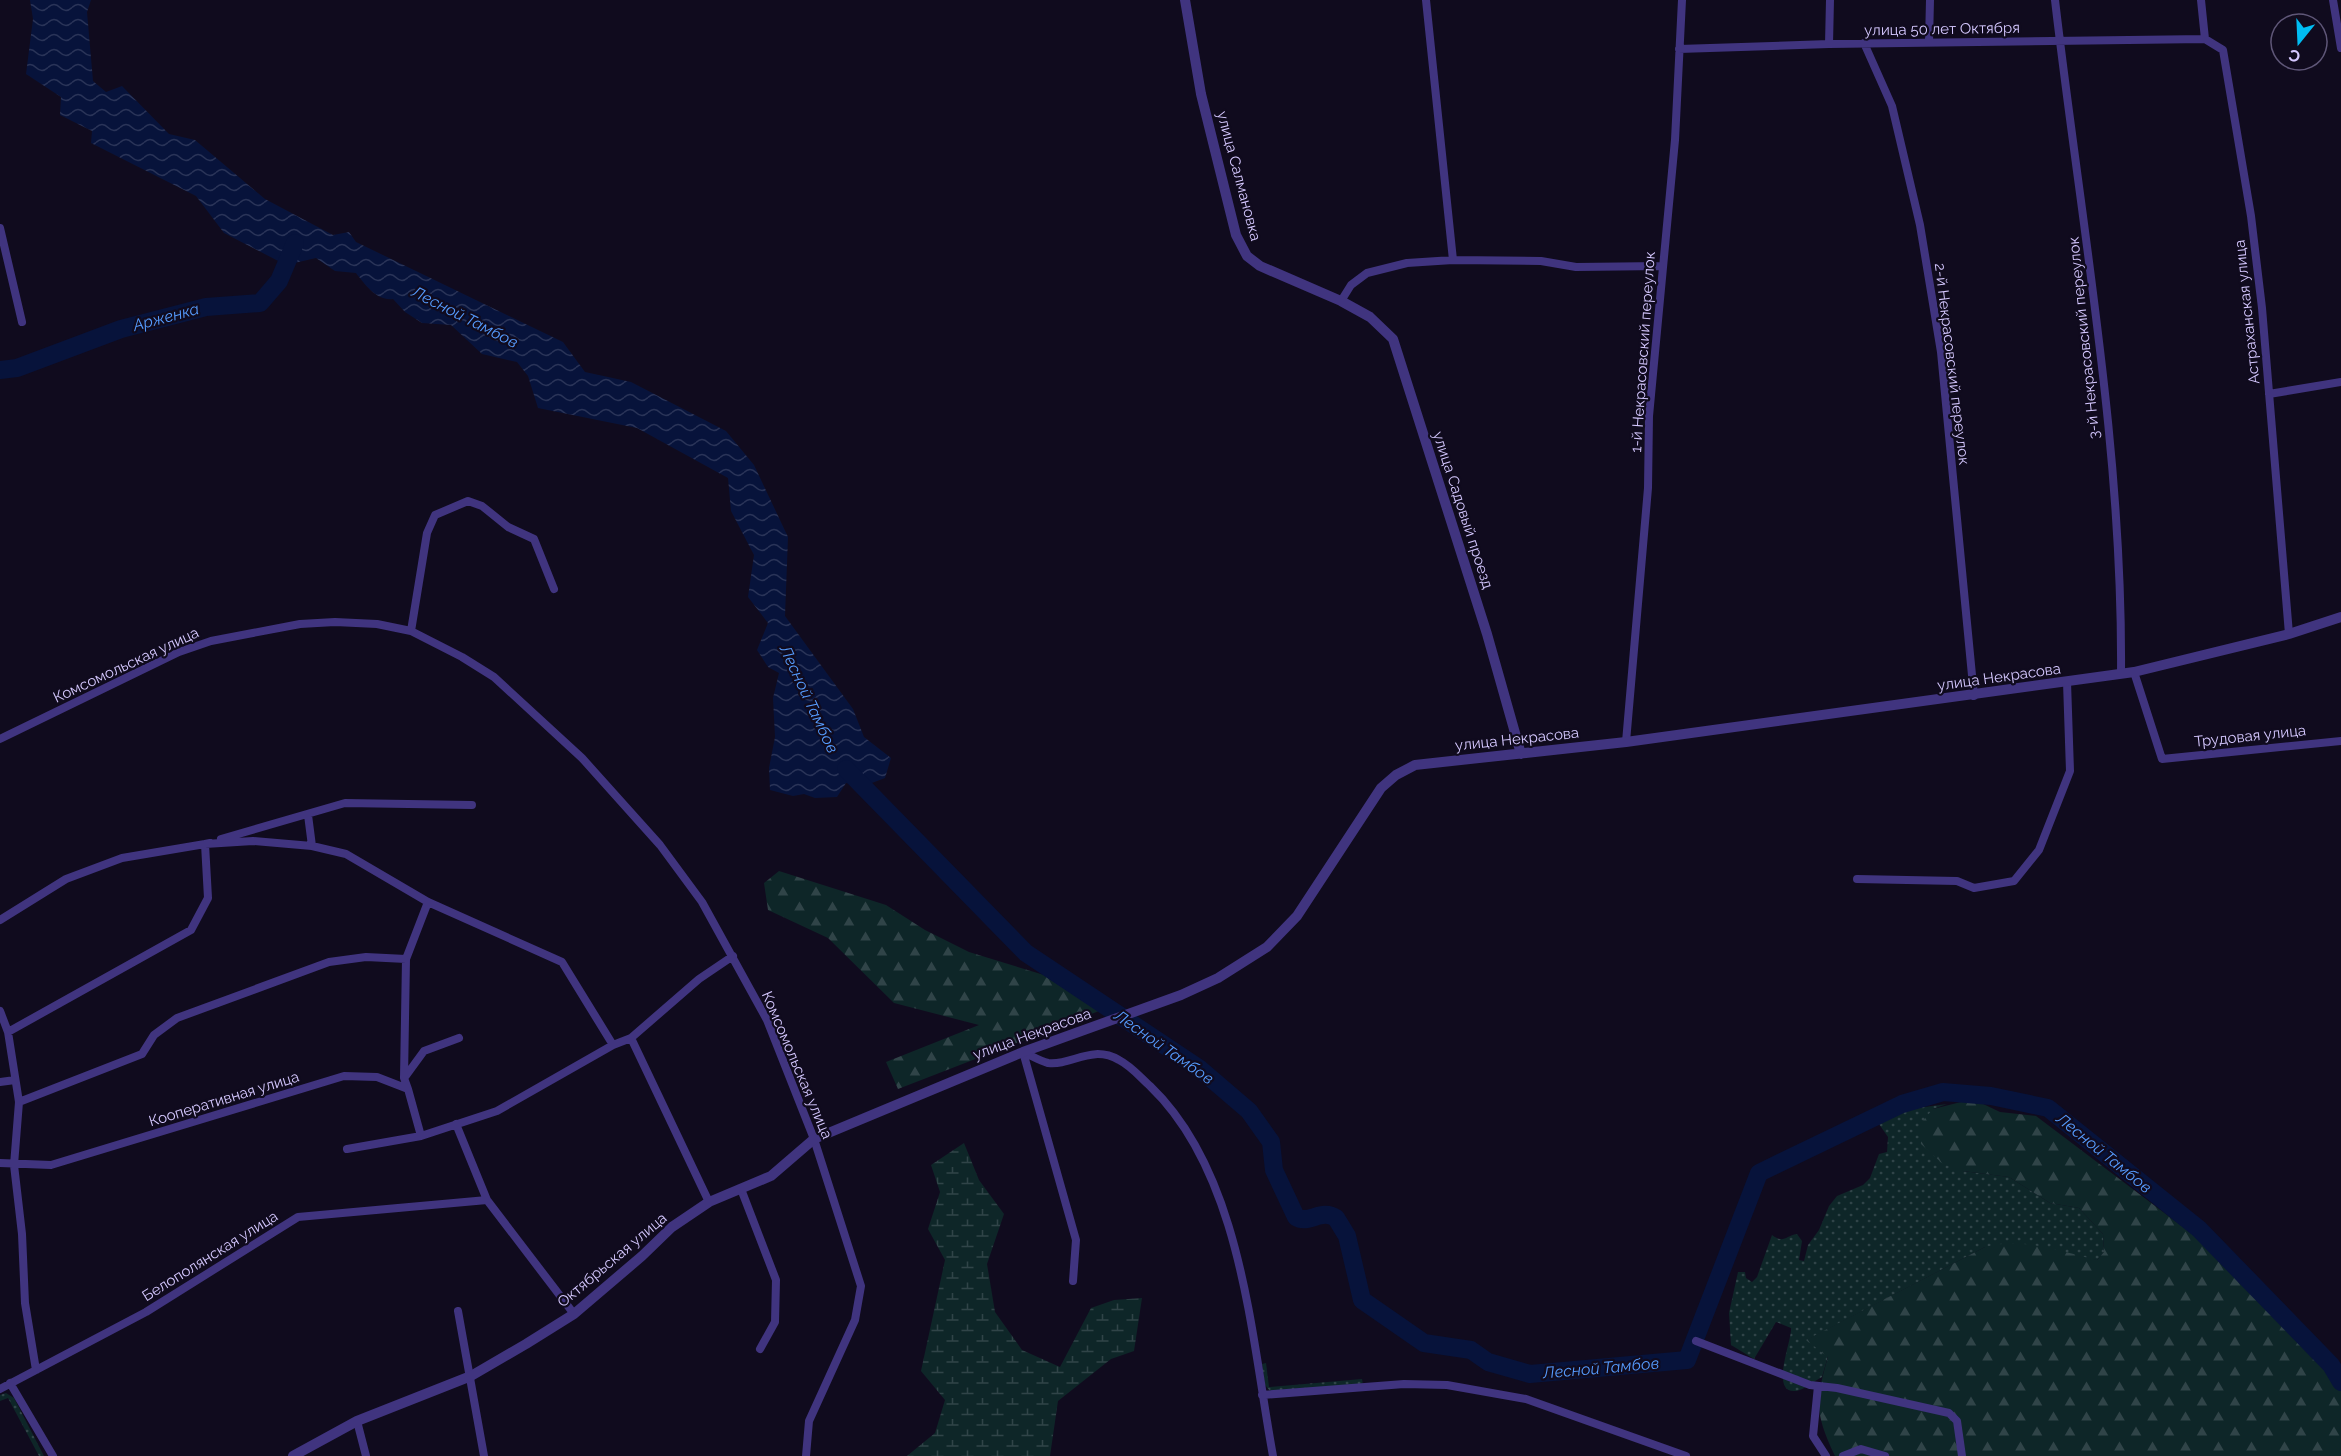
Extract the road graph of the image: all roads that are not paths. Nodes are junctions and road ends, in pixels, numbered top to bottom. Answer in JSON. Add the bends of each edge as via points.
{"nodes":[{"id":1,"x":1185,"y":0,"type":"edge"},
{"id":2,"x":1426,"y":0,"type":"edge"},
{"id":3,"x":1682,"y":0,"type":"edge"},
{"id":4,"x":1830,"y":0,"type":"edge"},
{"id":5,"x":1930,"y":0,"type":"edge"},
{"id":6,"x":2055,"y":0,"type":"edge"},
{"id":7,"x":2201,"y":0,"type":"edge"},
{"id":8,"x":2333,"y":0,"type":"edge"},
{"id":9,"x":2205,"y":39,"type":"junction"},
{"id":10,"x":1929,"y":42,"type":"junction"},
{"id":11,"x":2060,"y":42,"type":"junction"},
{"id":12,"x":1864,"y":43,"type":"junction"},
{"id":13,"x":1829,"y":44,"type":"junction"},
{"id":14,"x":2341,"y":48,"type":"edge"},
{"id":15,"x":1679,"y":49,"type":"junction"},
{"id":16,"x":0,"y":228,"type":"edge"},
{"id":17,"x":1453,"y":260,"type":"junction"},
{"id":18,"x":1662,"y":266,"type":"junction"},
{"id":19,"x":1341,"y":302,"type":"junction"},
{"id":20,"x":22,"y":322,"type":"dead end"},
{"id":21,"x":2341,"y":382,"type":"edge"},
{"id":22,"x":2269,"y":394,"type":"junction"},
{"id":23,"x":554,"y":590,"type":"dead end"},
{"id":24,"x":2341,"y":617,"type":"edge"},
{"id":25,"x":411,"y":631,"type":"junction"},
{"id":26,"x":2289,"y":634,"type":"junction"},
{"id":27,"x":2134,"y":672,"type":"junction"},
{"id":28,"x":2121,"y":674,"type":"junction"},
{"id":29,"x":2067,"y":682,"type":"junction"},
{"id":30,"x":1974,"y":696,"type":"junction"},
{"id":31,"x":0,"y":739,"type":"edge"},
{"id":32,"x":2341,"y":741,"type":"edge"},
{"id":33,"x":1626,"y":742,"type":"junction"},
{"id":34,"x":1521,"y":754,"type":"junction"},
{"id":35,"x":472,"y":805,"type":"dead end"},
{"id":36,"x":308,"y":814,"type":"junction"},
{"id":37,"x":205,"y":844,"type":"junction"},
{"id":38,"x":312,"y":846,"type":"junction"},
{"id":39,"x":1857,"y":879,"type":"dead end"},
{"id":40,"x":428,"y":902,"type":"junction"},
{"id":41,"x":0,"y":920,"type":"edge"},
{"id":42,"x":734,"y":956,"type":"junction"},
{"id":43,"x":406,"y":959,"type":"junction"},
{"id":44,"x":0,"y":1011,"type":"edge"},
{"id":45,"x":8,"y":1032,"type":"junction"},
{"id":46,"x":459,"y":1038,"type":"dead end"},
{"id":47,"x":631,"y":1038,"type":"junction"},
{"id":48,"x":613,"y":1045,"type":"junction"},
{"id":49,"x":1023,"y":1052,"type":"junction"},
{"id":50,"x":404,"y":1078,"type":"junction"},
{"id":51,"x":15,"y":1080,"type":"junction"},
{"id":52,"x":0,"y":1082,"type":"edge"},
{"id":53,"x":408,"y":1089,"type":"junction"},
{"id":54,"x":19,"y":1102,"type":"junction"},
{"id":55,"x":456,"y":1124,"type":"junction"},
{"id":56,"x":421,"y":1136,"type":"junction"},
{"id":57,"x":814,"y":1139,"type":"junction"},
{"id":58,"x":347,"y":1149,"type":"dead end"},
{"id":59,"x":0,"y":1163,"type":"edge"},
{"id":60,"x":14,"y":1165,"type":"junction"},
{"id":61,"x":741,"y":1189,"type":"junction"},
{"id":62,"x":487,"y":1200,"type":"junction"},
{"id":63,"x":710,"y":1202,"type":"junction"},
{"id":64,"x":1073,"y":1281,"type":"dead end"},
{"id":65,"x":458,"y":1311,"type":"dead end"},
{"id":66,"x":573,"y":1314,"type":"junction"},
{"id":67,"x":1696,"y":1341,"type":"dead end"},
{"id":68,"x":760,"y":1349,"type":"dead end"},
{"id":69,"x":36,"y":1370,"type":"junction"},
{"id":70,"x":471,"y":1376,"type":"junction"},
{"id":71,"x":10,"y":1383,"type":"junction"},
{"id":72,"x":1818,"y":1386,"type":"junction"},
{"id":73,"x":0,"y":1389,"type":"edge"},
{"id":74,"x":1262,"y":1395,"type":"junction"},
{"id":75,"x":357,"y":1421,"type":"junction"},
{"id":76,"x":53,"y":1456,"type":"edge"},
{"id":77,"x":293,"y":1456,"type":"edge"},
{"id":78,"x":366,"y":1456,"type":"edge"},
{"id":79,"x":484,"y":1456,"type":"edge"},
{"id":80,"x":806,"y":1456,"type":"edge"},
{"id":81,"x":1273,"y":1456,"type":"edge"},
{"id":82,"x":1679,"y":1456,"type":"edge"},
{"id":83,"x":1686,"y":1456,"type":"edge"},
{"id":84,"x":1826,"y":1456,"type":"edge"},
{"id":85,"x":1843,"y":1456,"type":"edge"},
{"id":86,"x":1885,"y":1456,"type":"edge"},
{"id":87,"x":1962,"y":1456,"type":"edge"}],
"edges":[{"from":1,"to":19,"type":"street","name":"улица Салмановка","via":[[1201,94],[1242,249],[1260,266]]},
{"from":2,"to":17,"type":"street"},
{"from":3,"to":15,"type":"street","name":"1-й Некрасовский переулок"},
{"from":4,"to":13,"type":"street"},
{"from":5,"to":10,"type":"street"},
{"from":6,"to":11,"type":"street","name":"3-й Некрасовский переулок"},
{"from":7,"to":9,"type":"street"},
{"from":8,"to":14,"type":"street"},
{"from":9,"to":11,"type":"street","name":"улица 50 лет Октября"},
{"from":9,"to":22,"type":"street","name":"Астраханская улица","via":[[2223,50],[2251,216]]},
{"from":10,"to":11,"type":"street","name":"улица 50 лет Октября"},
{"from":10,"to":12,"type":"street","name":"улица 50 лет Октября"},
{"from":11,"to":28,"type":"street","name":"3-й Некрасовский переулок","via":[[2098,336],[2119,581]]},
{"from":12,"to":13,"type":"street","name":"улица 50 лет Октября"},
{"from":12,"to":30,"type":"street","name":"2-й Некрасовский переулок","via":[[1892,106],[1920,225],[1941,352]]},
{"from":13,"to":15,"type":"street","name":"улица 50 лет Октября"},
{"from":15,"to":18,"type":"street","name":"1-й Некрасовский переулок","via":[[1675,140]]},
{"from":16,"to":20,"type":"street"},
{"from":17,"to":18,"type":"street","via":[[1541,261],[1576,267]]},
{"from":17,"to":19,"type":"street","via":[[1374,270],[1351,285]]},
{"from":18,"to":33,"type":"street","name":"1-й Некрасовский переулок"},
{"from":19,"to":34,"type":"street","name":"улица Садовый проезд","via":[[1379,324],[1399,352]]},
{"from":21,"to":22,"type":"street"},
{"from":22,"to":26,"type":"street","name":"Астраханская улица"},
{"from":23,"to":25,"type":"street","via":[[534,539],[508,527],[482,506],[468,501],[457,503],[435,515],[427,533]]},
{"from":24,"to":26,"type":"street","name":"улица Некрасова"},
{"from":25,"to":31,"type":"street","name":"Комсомольская улица","via":[[335,622],[300,624],[211,641],[179,652]]},
{"from":25,"to":42,"type":"street","name":"Комсомольская улица","via":[[494,677],[582,758],[660,844],[702,902]]},
{"from":26,"to":27,"type":"street","name":"улица Некрасова"},
{"from":27,"to":28,"type":"street","name":"улица Некрасова"},
{"from":27,"to":32,"type":"street","name":"Трудовая улица","via":[[2162,759]]},
{"from":28,"to":29,"type":"street","name":"улица Некрасова"},
{"from":29,"to":30,"type":"street","name":"улица Некрасова"},
{"from":29,"to":39,"type":"street","via":[[2070,771],[2039,850],[2014,881],[1974,888],[1957,881]]},
{"from":30,"to":33,"type":"street","name":"улица Некрасова"},
{"from":33,"to":34,"type":"street","name":"улица Некрасова"},
{"from":34,"to":49,"type":"street","name":"улица Некрасова","via":[[1415,765],[1396,775],[1381,788],[1297,916],[1267,947],[1218,978],[1181,995]]},
{"from":35,"to":36,"type":"street","via":[[345,804]]},
{"from":36,"to":37,"type":"street"},
{"from":36,"to":38,"type":"street"},
{"from":37,"to":38,"type":"street","via":[[253,841]]},
{"from":37,"to":41,"type":"street","via":[[122,858],[66,879]]},
{"from":37,"to":45,"type":"street","via":[[208,897],[191,930]]},
{"from":38,"to":40,"type":"street","via":[[346,854]]},
{"from":40,"to":43,"type":"street"},
{"from":40,"to":48,"type":"street","via":[[562,962]]},
{"from":42,"to":47,"type":"street","via":[[699,979]]},
{"from":42,"to":57,"type":"street","name":"Комсомольская улица","via":[[767,1020]]},
{"from":43,"to":50,"type":"street"},
{"from":43,"to":54,"type":"street","via":[[366,957],[319,966],[177,1018],[154,1035],[142,1054]]},
{"from":44,"to":45,"type":"street"},
{"from":45,"to":51,"type":"street"},
{"from":46,"to":50,"type":"street","via":[[424,1051]]},
{"from":47,"to":48,"type":"street"},
{"from":47,"to":63,"type":"street"},
{"from":48,"to":55,"type":"street","via":[[497,1111]]},
{"from":49,"to":57,"type":"street","name":"улица Некрасова"},
{"from":49,"to":64,"type":"street","via":[[1076,1240]]},
{"from":49,"to":74,"type":"street","via":[[1049,1063],[1105,1054],[1119,1060],[1164,1099],[1185,1126],[1206,1168],[1232,1240],[1246,1293]]},
{"from":50,"to":53,"type":"street"},
{"from":51,"to":52,"type":"street"},
{"from":51,"to":54,"type":"street"},
{"from":53,"to":56,"type":"street"},
{"from":53,"to":60,"type":"street","name":"Кооперативная улица","via":[[377,1077],[344,1076],[51,1165]]},
{"from":54,"to":60,"type":"street"},
{"from":55,"to":56,"type":"street"},
{"from":55,"to":62,"type":"street"},
{"from":56,"to":58,"type":"street"},
{"from":57,"to":61,"type":"street","name":"Октябрьская улица","via":[[771,1176]]},
{"from":57,"to":80,"type":"street","name":"Комсомольская улица","via":[[861,1286],[855,1320],[809,1421]]},
{"from":59,"to":60,"type":"street","name":"Кооперативная улица"},
{"from":60,"to":69,"type":"street","via":[[25,1303]]},
{"from":61,"to":63,"type":"street","name":"Октябрьская улица"},
{"from":61,"to":68,"type":"street","via":[[776,1280],[775,1322]]},
{"from":62,"to":66,"type":"street"},
{"from":62,"to":69,"type":"street","name":"Белополянская улица","via":[[298,1218],[146,1312]]},
{"from":63,"to":66,"type":"street","name":"Октябрьская улица","via":[[672,1227]]},
{"from":65,"to":70,"type":"street"},
{"from":66,"to":70,"type":"street","name":"Октябрьская улица"},
{"from":67,"to":72,"type":"street"},
{"from":69,"to":71,"type":"street","name":"Белополянская улица"},
{"from":70,"to":75,"type":"street","name":"Октябрьская улица"},
{"from":70,"to":79,"type":"street"},
{"from":71,"to":73,"type":"street","name":"Белополянская улица"},
{"from":71,"to":76,"type":"street"},
{"from":72,"to":84,"type":"street","via":[[1813,1436]]},
{"from":72,"to":87,"type":"street","via":[[1949,1413],[1957,1421]]},
{"from":74,"to":81,"type":"street"},
{"from":74,"to":82,"type":"street","via":[[1404,1384],[1497,1392],[1560,1410]]},
{"from":75,"to":77,"type":"street","name":"Октябрьская улица"},
{"from":75,"to":78,"type":"street"},
{"from":82,"to":83,"type":"street"},
{"from":85,"to":86,"type":"street","via":[[1861,1449]]}]}
